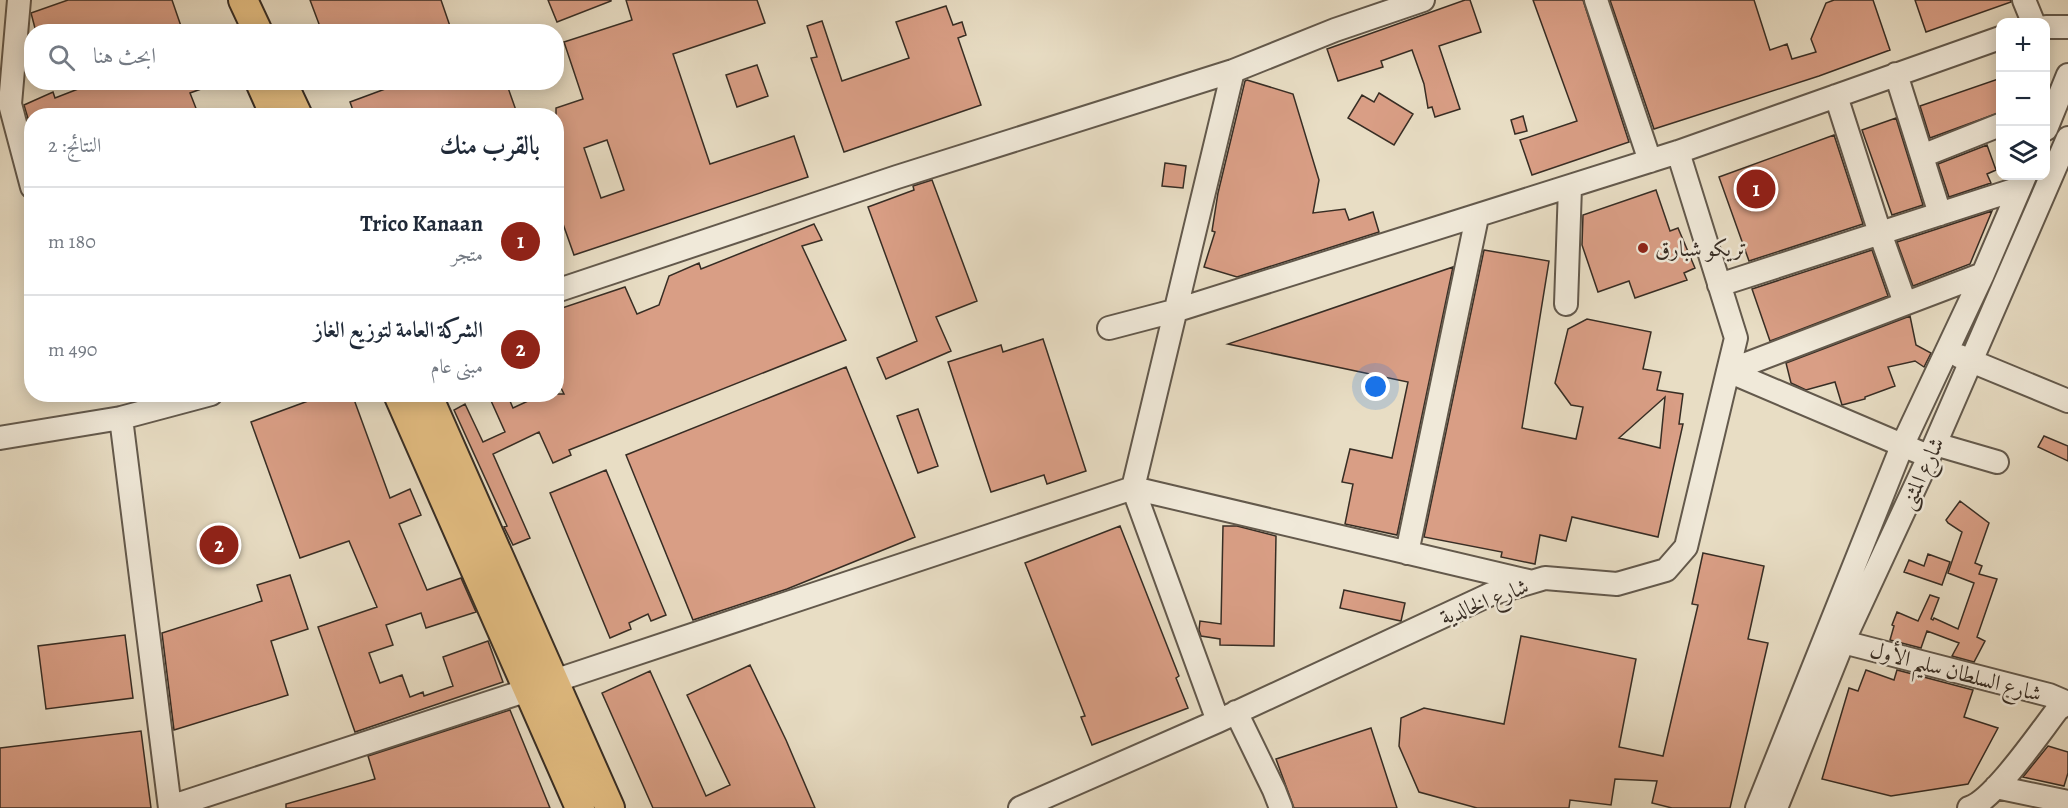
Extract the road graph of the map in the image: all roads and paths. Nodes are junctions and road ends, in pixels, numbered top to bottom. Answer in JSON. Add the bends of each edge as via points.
{"nodes":[{"id":1,"x":19,"y":0,"type":"edge"},
{"id":2,"x":224,"y":0,"type":"edge"},
{"id":3,"x":243,"y":0,"type":"edge"},
{"id":4,"x":1423,"y":0,"type":"edge"},
{"id":5,"x":1596,"y":0,"type":"edge"},
{"id":6,"x":2024,"y":0,"type":"edge"},
{"id":7,"x":2031,"y":18,"type":"edge"},
{"id":8,"x":234,"y":24,"type":"edge"},
{"id":9,"x":254,"y":24,"type":"edge"},
{"id":10,"x":2050,"y":27,"type":"edge"},
{"id":11,"x":2068,"y":27,"type":"edge"},
{"id":12,"x":1996,"y":40,"type":"edge"},
{"id":13,"x":1233,"y":71,"type":"junction"},
{"id":14,"x":1896,"y":74,"type":"junction"},
{"id":15,"x":2068,"y":75,"type":"edge"},
{"id":16,"x":264,"y":90,"type":"edge"},
{"id":17,"x":286,"y":90,"type":"edge"},
{"id":18,"x":1836,"y":96,"type":"junction"},
{"id":19,"x":2057,"y":104,"type":"edge"},
{"id":20,"x":271,"y":108,"type":"edge"},
{"id":21,"x":294,"y":108,"type":"edge"},
{"id":22,"x":1998,"y":126,"type":"edge"},
{"id":23,"x":2047,"y":126,"type":"edge"},
{"id":24,"x":2068,"y":138,"type":"edge"},
{"id":25,"x":1678,"y":152,"type":"junction"},
{"id":26,"x":1922,"y":156,"type":"junction"},
{"id":27,"x":24,"y":157,"type":"edge"},
{"id":28,"x":1650,"y":161,"type":"junction"},
{"id":29,"x":2023,"y":182,"type":"edge"},
{"id":30,"x":1570,"y":187,"type":"junction"},
{"id":31,"x":1940,"y":214,"type":"junction"},
{"id":32,"x":1477,"y":217,"type":"junction"},
{"id":33,"x":1880,"y":233,"type":"junction"},
{"id":34,"x":1983,"y":274,"type":"junction"},
{"id":35,"x":1719,"y":285,"type":"junction"},
{"id":36,"x":564,"y":288,"type":"edge"},
{"id":37,"x":1905,"y":303,"type":"junction"},
{"id":38,"x":1566,"y":304,"type":"dead end"},
{"id":39,"x":1174,"y":311,"type":"junction"},
{"id":40,"x":1109,"y":328,"type":"dead end"},
{"id":41,"x":1947,"y":350,"type":"junction"},
{"id":42,"x":1971,"y":361,"type":"junction"},
{"id":43,"x":1728,"y":371,"type":"junction"},
{"id":44,"x":2068,"y":401,"type":"edge"},
{"id":45,"x":181,"y":402,"type":"edge"},
{"id":46,"x":402,"y":402,"type":"edge"},
{"id":47,"x":430,"y":402,"type":"edge"},
{"id":48,"x":121,"y":418,"type":"junction"},
{"id":49,"x":0,"y":438,"type":"edge"},
{"id":50,"x":1902,"y":446,"type":"junction"},
{"id":51,"x":1932,"y":450,"type":"junction"},
{"id":52,"x":1997,"y":462,"type":"dead end"},
{"id":53,"x":1133,"y":488,"type":"junction"},
{"id":54,"x":1407,"y":553,"type":"junction"},
{"id":55,"x":1531,"y":582,"type":"junction"},
{"id":56,"x":1843,"y":642,"type":"junction"},
{"id":57,"x":541,"y":685,"type":"junction"},
{"id":58,"x":2068,"y":703,"type":"edge"},
{"id":59,"x":1227,"y":716,"type":"junction"},
{"id":60,"x":1996,"y":787,"type":"junction"},
{"id":61,"x":2068,"y":802,"type":"edge"},
{"id":62,"x":1973,"y":807,"type":"edge"},
{"id":63,"x":170,"y":808,"type":"edge"},
{"id":64,"x":580,"y":808,"type":"edge"},
{"id":65,"x":610,"y":808,"type":"edge"},
{"id":66,"x":1020,"y":808,"type":"edge"},
{"id":67,"x":1281,"y":808,"type":"edge"},
{"id":68,"x":1757,"y":808,"type":"edge"},
{"id":69,"x":1776,"y":808,"type":"edge"}],
"edges":[{"from":1,"to":27,"type":"street","via":[[10,104]]},
{"from":2,"to":8,"type":"main road"},
{"from":3,"to":9,"type":"main road"},
{"from":4,"to":13,"type":"street"},
{"from":5,"to":28,"type":"street"},
{"from":6,"to":7,"type":"street"},
{"from":10,"to":11,"type":"street"},
{"from":12,"to":14,"type":"street"},
{"from":13,"to":36,"type":"street"},
{"from":13,"to":39,"type":"street"},
{"from":14,"to":18,"type":"street"},
{"from":14,"to":26,"type":"street"},
{"from":15,"to":19,"type":"street"},
{"from":16,"to":20,"type":"main road"},
{"from":17,"to":21,"type":"main road"},
{"from":18,"to":25,"type":"street"},
{"from":18,"to":33,"type":"street"},
{"from":19,"to":23,"type":"street"},
{"from":22,"to":26,"type":"street"},
{"from":24,"to":42,"type":"street","name":"شارع المثنى"},
{"from":25,"to":28,"type":"street"},
{"from":25,"to":35,"type":"street","name":"شارع الخالدية"},
{"from":26,"to":31,"type":"street"},
{"from":28,"to":30,"type":"street"},
{"from":29,"to":31,"type":"street"},
{"from":29,"to":34,"type":"street","name":"شارع المثنى"},
{"from":30,"to":32,"type":"street"},
{"from":30,"to":38,"type":"street"},
{"from":31,"to":33,"type":"street"},
{"from":32,"to":39,"type":"street"},
{"from":32,"to":54,"type":"street"},
{"from":33,"to":35,"type":"street"},
{"from":33,"to":37,"type":"street"},
{"from":34,"to":37,"type":"street"},
{"from":34,"to":41,"type":"street","name":"شارع المثنى"},
{"from":35,"to":43,"type":"street","name":"شارع الخالدية","via":[[1736,338]]},
{"from":37,"to":43,"type":"street"},
{"from":39,"to":40,"type":"street"},
{"from":39,"to":53,"type":"street"},
{"from":41,"to":42,"type":"street"},
{"from":41,"to":50,"type":"street","name":"شارع المثنى"},
{"from":42,"to":44,"type":"street"},
{"from":42,"to":51,"type":"street","name":"شارع المثنى"},
{"from":43,"to":50,"type":"street"},
{"from":43,"to":55,"type":"street","name":"شارع الخالدية","via":[[1686,547],[1666,570],[1617,584],[1545,578]]},
{"from":45,"to":48,"type":"street"},
{"from":46,"to":57,"type":"main road"},
{"from":47,"to":57,"type":"main road"},
{"from":48,"to":49,"type":"street"},
{"from":48,"to":63,"type":"street"},
{"from":50,"to":51,"type":"street"},
{"from":50,"to":68,"type":"street","name":"شارع المثنى"},
{"from":51,"to":52,"type":"street"},
{"from":51,"to":56,"type":"street","name":"شارع المثنى"},
{"from":53,"to":54,"type":"street"},
{"from":53,"to":57,"type":"street"},
{"from":53,"to":59,"type":"street"},
{"from":54,"to":55,"type":"street"},
{"from":55,"to":59,"type":"street","name":"شارع الخالدية","via":[[1491,594]]},
{"from":56,"to":58,"type":"street","name":"شارع السلطان سليم الأول"},
{"from":56,"to":69,"type":"street","name":"شارع المثنى"},
{"from":57,"to":63,"type":"street"},
{"from":57,"to":64,"type":"main road"},
{"from":57,"to":65,"type":"main road"},
{"from":58,"to":60,"type":"street","via":[[2058,709]]},
{"from":59,"to":66,"type":"street","name":"شارع الخالدية"},
{"from":59,"to":67,"type":"street","via":[[1274,790]]},
{"from":60,"to":61,"type":"street"},
{"from":60,"to":62,"type":"street"}]}
